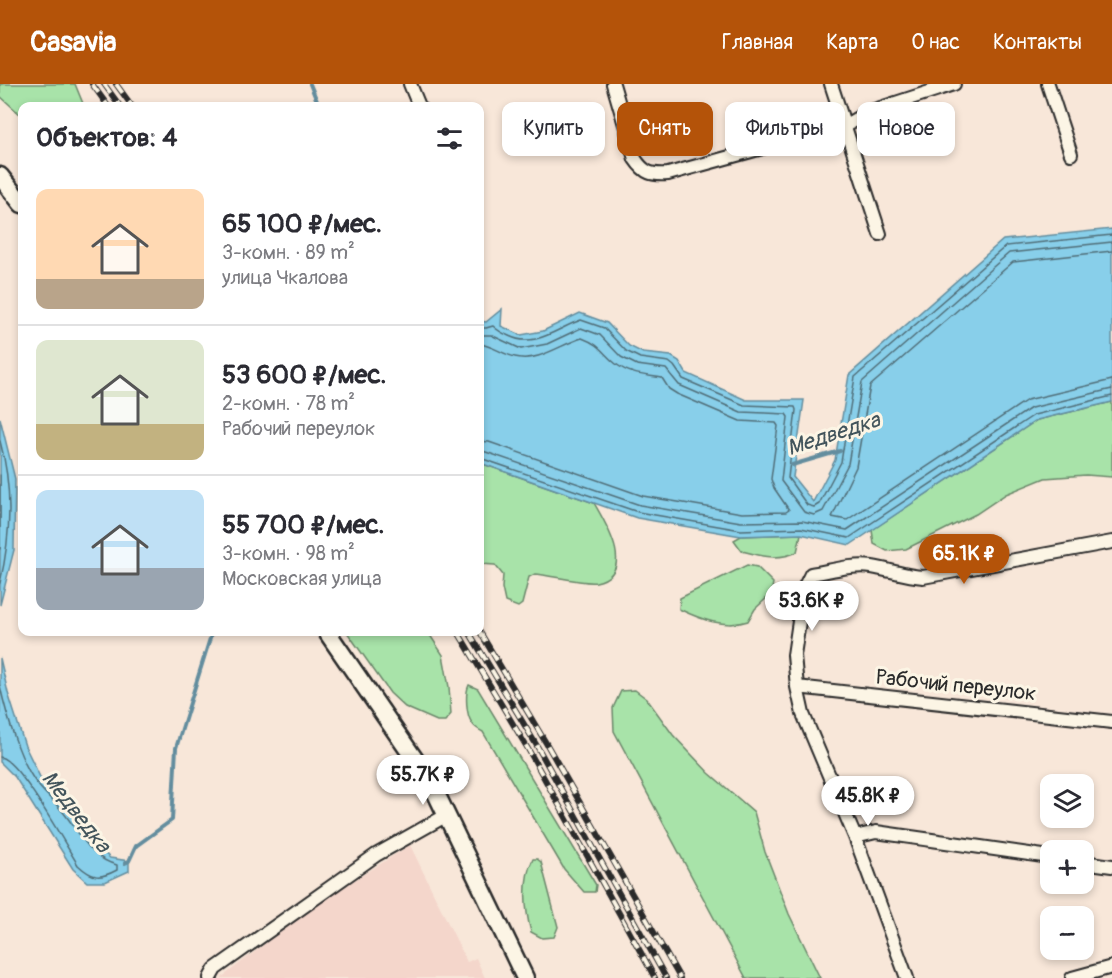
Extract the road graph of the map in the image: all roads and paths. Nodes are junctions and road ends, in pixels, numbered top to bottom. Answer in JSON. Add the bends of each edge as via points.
{"nodes":[{"id":1,"x":410,"y":84,"type":"edge"},
{"id":2,"x":613,"y":84,"type":"edge"},
{"id":3,"x":831,"y":84,"type":"edge"},
{"id":4,"x":954,"y":84,"type":"edge"},
{"id":5,"x":1048,"y":84,"type":"edge"},
{"id":6,"x":417,"y":102,"type":"edge"},
{"id":7,"x":846,"y":125,"type":"junction"},
{"id":8,"x":1071,"y":154,"type":"dead end"},
{"id":9,"x":0,"y":176,"type":"edge"},
{"id":10,"x":18,"y":199,"type":"edge"},
{"id":11,"x":880,"y":234,"type":"dead end"},
{"id":12,"x":1112,"y":542,"type":"edge"},
{"id":13,"x":330,"y":636,"type":"edge"},
{"id":14,"x":796,"y":687,"type":"junction"},
{"id":15,"x":1112,"y":723,"type":"edge"},
{"id":16,"x":447,"y":815,"type":"junction"},
{"id":17,"x":855,"y":837,"type":"junction"},
{"id":18,"x":1040,"y":856,"type":"edge"},
{"id":19,"x":1094,"y":864,"type":"edge"},
{"id":20,"x":1112,"y":866,"type":"edge"},
{"id":21,"x":1112,"y":967,"type":"edge"},
{"id":22,"x":210,"y":978,"type":"edge"},
{"id":23,"x":525,"y":978,"type":"edge"},
{"id":24,"x":908,"y":978,"type":"edge"},
{"id":25,"x":1072,"y":978,"type":"edge"}],
"edges":[{"from":1,"to":6,"type":"street"},
{"from":2,"to":7,"type":"street","via":[[635,159],[641,169],[653,174],[668,174]]},
{"from":3,"to":7,"type":"street"},
{"from":4,"to":7,"type":"street","via":[[868,112]]},
{"from":5,"to":8,"type":"street"},
{"from":7,"to":11,"type":"street"},
{"from":9,"to":10,"type":"street"},
{"from":12,"to":14,"type":"street","via":[[924,577],[870,567],[811,574],[799,611],[794,655]]},
{"from":13,"to":16,"type":"street","via":[[431,783]]},
{"from":14,"to":15,"type":"street","name":"Рабочий переулок"},
{"from":14,"to":17,"type":"street","via":[[803,714]]},
{"from":16,"to":22,"type":"street","via":[[338,880],[215,969]]},
{"from":16,"to":23,"type":"street"},
{"from":17,"to":18,"type":"street","via":[[876,832]]},
{"from":17,"to":24,"type":"street"},
{"from":19,"to":20,"type":"street"},
{"from":21,"to":25,"type":"street"}]}
